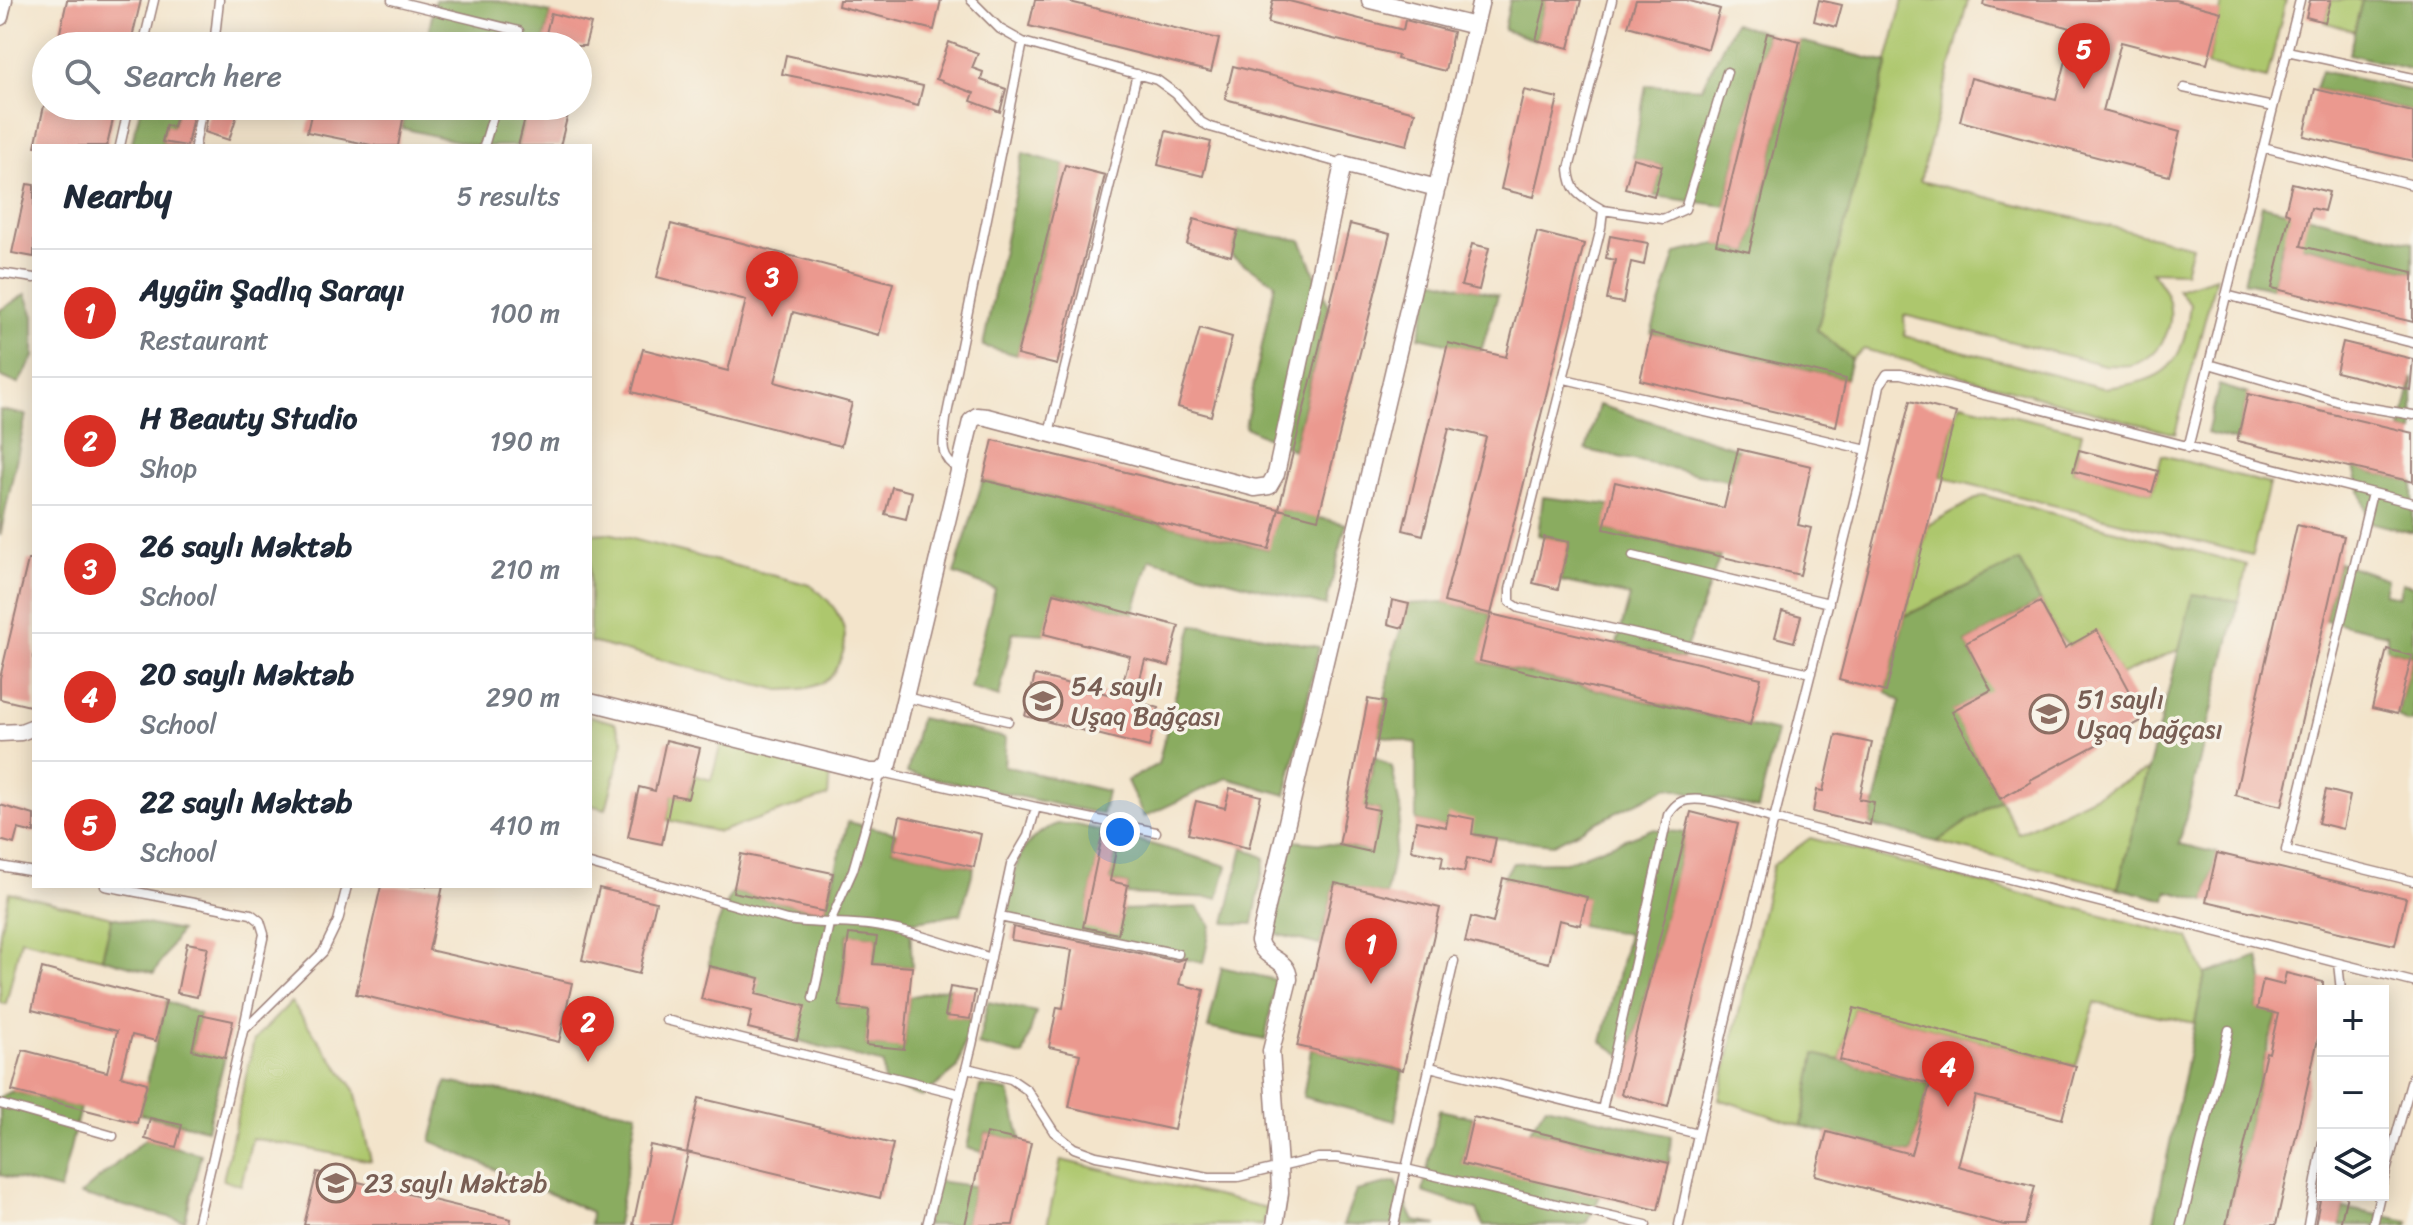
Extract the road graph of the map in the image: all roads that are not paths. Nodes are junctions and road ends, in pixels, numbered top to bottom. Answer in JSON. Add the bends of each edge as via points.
{"nodes":[{"id":1,"x":4,"y":0,"type":"edge"},
{"id":2,"x":154,"y":0,"type":"edge"},
{"id":3,"x":219,"y":0,"type":"edge"},
{"id":4,"x":392,"y":0,"type":"edge"},
{"id":5,"x":971,"y":0,"type":"edge"},
{"id":6,"x":1370,"y":0,"type":"edge"},
{"id":7,"x":1481,"y":0,"type":"edge"},
{"id":8,"x":1612,"y":0,"type":"edge"},
{"id":9,"x":2300,"y":0,"type":"edge"},
{"id":10,"x":0,"y":17,"type":"edge"},
{"id":11,"x":1475,"y":26,"type":"junction"},
{"id":12,"x":146,"y":32,"type":"edge"},
{"id":13,"x":216,"y":32,"type":"edge"},
{"id":14,"x":519,"y":32,"type":"edge"},
{"id":15,"x":1023,"y":42,"type":"junction"},
{"id":16,"x":2287,"y":51,"type":"junction"},
{"id":17,"x":1727,"y":72,"type":"dead end"},
{"id":18,"x":1137,"y":74,"type":"junction"},
{"id":19,"x":2413,"y":78,"type":"edge"},
{"id":20,"x":2184,"y":88,"type":"dead end"},
{"id":21,"x":2273,"y":107,"type":"junction"},
{"id":22,"x":126,"y":120,"type":"edge"},
{"id":23,"x":200,"y":120,"type":"edge"},
{"id":24,"x":492,"y":120,"type":"edge"},
{"id":25,"x":120,"y":144,"type":"edge"},
{"id":26,"x":195,"y":144,"type":"edge"},
{"id":27,"x":485,"y":144,"type":"edge"},
{"id":28,"x":2263,"y":147,"type":"junction"},
{"id":29,"x":1343,"y":164,"type":"junction"},
{"id":30,"x":2413,"y":185,"type":"edge"},
{"id":31,"x":1437,"y":188,"type":"junction"},
{"id":32,"x":1603,"y":210,"type":"junction"},
{"id":33,"x":0,"y":273,"type":"edge"},
{"id":34,"x":32,"y":278,"type":"edge"},
{"id":35,"x":2226,"y":295,"type":"junction"},
{"id":36,"x":2413,"y":343,"type":"edge"},
{"id":37,"x":2209,"y":364,"type":"junction"},
{"id":38,"x":1565,"y":379,"type":"junction"},
{"id":39,"x":2413,"y":415,"type":"edge"},
{"id":40,"x":1049,"y":433,"type":"junction"},
{"id":41,"x":2188,"y":448,"type":"junction"},
{"id":42,"x":1867,"y":450,"type":"junction"},
{"id":43,"x":959,"y":469,"type":"junction"},
{"id":44,"x":2372,"y":493,"type":"junction"},
{"id":45,"x":2413,"y":503,"type":"edge"},
{"id":46,"x":1633,"y":556,"type":"dead end"},
{"id":47,"x":1829,"y":603,"type":"junction"},
{"id":48,"x":1811,"y":673,"type":"junction"},
{"id":49,"x":904,"y":697,"type":"junction"},
{"id":50,"x":592,"y":702,"type":"edge"},
{"id":51,"x":1008,"y":721,"type":"dead end"},
{"id":52,"x":32,"y":728,"type":"edge"},
{"id":53,"x":0,"y":733,"type":"edge"},
{"id":54,"x":881,"y":772,"type":"junction"},
{"id":55,"x":1036,"y":807,"type":"junction"},
{"id":56,"x":1774,"y":819,"type":"junction"},
{"id":57,"x":1156,"y":832,"type":"dead end"},
{"id":58,"x":592,"y":865,"type":"edge"},
{"id":59,"x":0,"y":866,"type":"edge"},
{"id":60,"x":32,"y":872,"type":"edge"},
{"id":61,"x":2413,"y":881,"type":"edge"},
{"id":62,"x":115,"y":888,"type":"edge"},
{"id":63,"x":346,"y":888,"type":"edge"},
{"id":64,"x":1000,"y":917,"type":"junction"},
{"id":65,"x":829,"y":924,"type":"junction"},
{"id":66,"x":1178,"y":954,"type":"dead end"},
{"id":67,"x":991,"y":958,"type":"junction"},
{"id":68,"x":1454,"y":961,"type":"dead end"},
{"id":69,"x":2338,"y":963,"type":"junction"},
{"id":70,"x":2413,"y":982,"type":"edge"},
{"id":71,"x":2340,"y":985,"type":"edge"},
{"id":72,"x":813,"y":998,"type":"dead end"},
{"id":73,"x":666,"y":1020,"type":"dead end"},
{"id":74,"x":2229,"y":1030,"type":"dead end"},
{"id":75,"x":243,"y":1031,"type":"junction"},
{"id":76,"x":1430,"y":1067,"type":"junction"},
{"id":77,"x":967,"y":1068,"type":"junction"},
{"id":78,"x":2413,"y":1076,"type":"edge"},
{"id":79,"x":960,"y":1094,"type":"junction"},
{"id":80,"x":0,"y":1104,"type":"edge"},
{"id":81,"x":1602,"y":1110,"type":"junction"},
{"id":82,"x":1698,"y":1134,"type":"junction"},
{"id":83,"x":113,"y":1136,"type":"dead end"},
{"id":84,"x":2389,"y":1161,"type":"edge"},
{"id":85,"x":1279,"y":1167,"type":"junction"},
{"id":86,"x":1406,"y":1169,"type":"junction"},
{"id":87,"x":2317,"y":1175,"type":"edge"},
{"id":88,"x":2379,"y":1201,"type":"edge"},
{"id":89,"x":197,"y":1225,"type":"edge"},
{"id":90,"x":927,"y":1225,"type":"edge"},
{"id":91,"x":1275,"y":1225,"type":"edge"},
{"id":92,"x":1394,"y":1225,"type":"edge"},
{"id":93,"x":1646,"y":1225,"type":"edge"},
{"id":94,"x":1679,"y":1225,"type":"edge"},
{"id":95,"x":2181,"y":1225,"type":"edge"},
{"id":96,"x":2308,"y":1225,"type":"edge"},
{"id":97,"x":2373,"y":1225,"type":"edge"}],
"edges":[{"from":1,"to":10,"type":"street"},
{"from":2,"to":12,"type":"lane"},
{"from":3,"to":13,"type":"lane"},
{"from":4,"to":14,"type":"lane"},
{"from":5,"to":15,"type":"lane","via":[[1000,29]]},
{"from":6,"to":11,"type":"street"},
{"from":7,"to":11,"type":"street"},
{"from":8,"to":32,"type":"lane","via":[[1569,169],[1578,195]]},
{"from":9,"to":16,"type":"lane"},
{"from":11,"to":31,"type":"street"},
{"from":15,"to":18,"type":"lane"},
{"from":15,"to":43,"type":"lane","via":[[946,419],[942,451],[948,464]]},
{"from":16,"to":19,"type":"lane"},
{"from":16,"to":21,"type":"lane"},
{"from":17,"to":32,"type":"lane","via":[[1685,209],[1663,219]]},
{"from":18,"to":29,"type":"lane","via":[[1166,85],[1210,127]]},
{"from":18,"to":40,"type":"lane"},
{"from":20,"to":21,"type":"lane"},
{"from":21,"to":28,"type":"lane"},
{"from":22,"to":25,"type":"lane"},
{"from":23,"to":26,"type":"lane"},
{"from":24,"to":27,"type":"lane"},
{"from":28,"to":30,"type":"lane"},
{"from":28,"to":35,"type":"lane"},
{"from":29,"to":31,"type":"street"},
{"from":29,"to":40,"type":"street","via":[[1276,474],[1269,486],[1255,488]]},
{"from":31,"to":85,"type":"street","via":[[1259,941],[1266,954],[1284,963],[1289,979],[1271,1051]]},
{"from":32,"to":38,"type":"lane"},
{"from":33,"to":34,"type":"lane"},
{"from":35,"to":36,"type":"lane"},
{"from":35,"to":37,"type":"lane"},
{"from":37,"to":39,"type":"lane","via":[[2347,404]]},
{"from":37,"to":41,"type":"lane"},
{"from":38,"to":42,"type":"lane"},
{"from":38,"to":48,"type":"lane","via":[[1510,602]]},
{"from":40,"to":43,"type":"street","via":[[977,416],[971,421]]},
{"from":41,"to":42,"type":"lane","via":[[1887,374]]},
{"from":41,"to":44,"type":"lane"},
{"from":42,"to":47,"type":"lane"},
{"from":43,"to":49,"type":"street"},
{"from":44,"to":45,"type":"lane"},
{"from":44,"to":61,"type":"lane","via":[[2286,850]]},
{"from":46,"to":47,"type":"lane"},
{"from":47,"to":48,"type":"lane"},
{"from":48,"to":56,"type":"lane"},
{"from":49,"to":51,"type":"lane"},
{"from":49,"to":54,"type":"street","via":[[889,764]]},
{"from":50,"to":54,"type":"street"},
{"from":52,"to":53,"type":"street"},
{"from":54,"to":55,"type":"lane"},
{"from":54,"to":65,"type":"lane","via":[[853,870]]},
{"from":55,"to":57,"type":"lane"},
{"from":55,"to":64,"type":"lane","via":[[1028,836],[1011,865]]},
{"from":56,"to":69,"type":"lane"},
{"from":56,"to":81,"type":"lane","via":[[1704,800],[1677,804],[1668,815]]},
{"from":56,"to":82,"type":"lane"},
{"from":58,"to":65,"type":"lane","via":[[787,920]]},
{"from":59,"to":60,"type":"lane"},
{"from":62,"to":75,"type":"lane","via":[[251,914],[260,921],[264,934]]},
{"from":63,"to":75,"type":"lane","via":[[323,952]]},
{"from":64,"to":66,"type":"lane"},
{"from":64,"to":67,"type":"lane"},
{"from":65,"to":67,"type":"lane","via":[[901,930]]},
{"from":65,"to":72,"type":"lane"},
{"from":67,"to":77,"type":"lane"},
{"from":68,"to":76,"type":"lane"},
{"from":69,"to":70,"type":"lane"},
{"from":69,"to":71,"type":"lane"},
{"from":73,"to":79,"type":"lane"},
{"from":74,"to":95,"type":"lane"},
{"from":75,"to":89,"type":"lane"},
{"from":76,"to":81,"type":"lane"},
{"from":76,"to":86,"type":"lane"},
{"from":77,"to":79,"type":"lane"},
{"from":77,"to":85,"type":"lane","via":[[1011,1079],[1027,1090],[1054,1132],[1096,1156],[1209,1177],[1238,1177]]},
{"from":78,"to":84,"type":"lane"},
{"from":79,"to":90,"type":"lane"},
{"from":80,"to":83,"type":"lane"},
{"from":81,"to":82,"type":"lane"},
{"from":82,"to":94,"type":"lane"},
{"from":85,"to":86,"type":"lane","via":[[1337,1158]]},
{"from":85,"to":91,"type":"street"},
{"from":86,"to":92,"type":"lane"},
{"from":86,"to":93,"type":"lane"},
{"from":87,"to":96,"type":"lane"},
{"from":88,"to":97,"type":"lane"}]}
